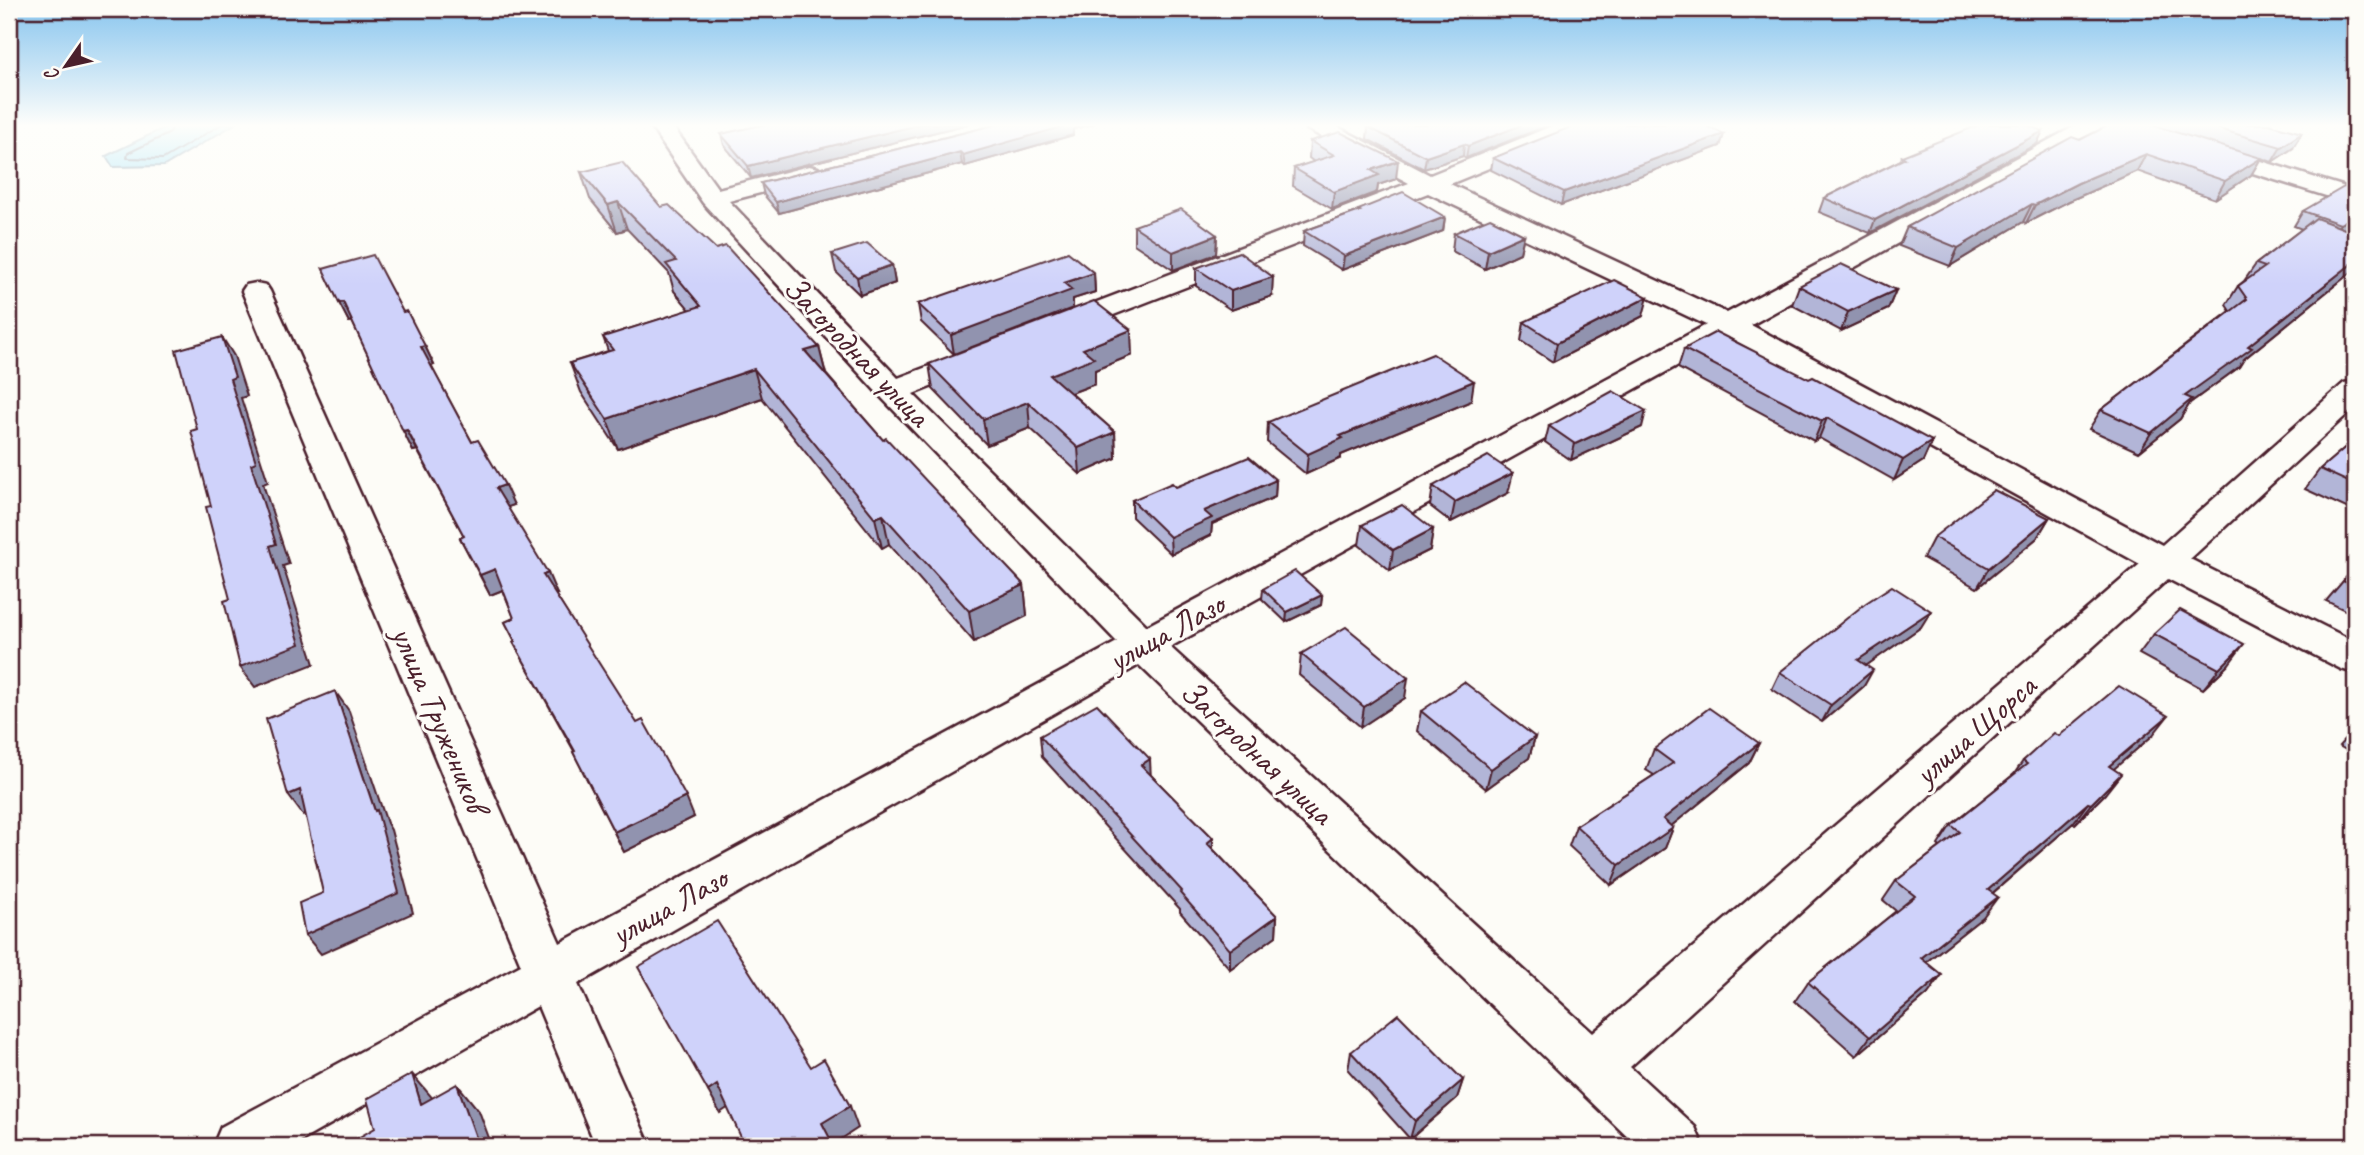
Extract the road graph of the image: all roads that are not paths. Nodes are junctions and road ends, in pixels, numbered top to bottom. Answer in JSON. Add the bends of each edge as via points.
{"nodes":[{"id":1,"x":698,"y":178,"type":"edge"},
{"id":2,"x":792,"y":178,"type":"edge"},
{"id":3,"x":1417,"y":178,"type":"edge"},
{"id":4,"x":1444,"y":178,"type":"edge"},
{"id":5,"x":1997,"y":178,"type":"edge"},
{"id":6,"x":2291,"y":178,"type":"edge"},
{"id":7,"x":1429,"y":184,"type":"junction"},
{"id":8,"x":712,"y":198,"type":"junction"},
{"id":9,"x":2355,"y":198,"type":"edge"},
{"id":10,"x":256,"y":292,"type":"dead end"},
{"id":11,"x":1730,"y":325,"type":"junction"},
{"id":12,"x":1034,"y":337,"type":"edge"},
{"id":13,"x":995,"y":351,"type":"edge"},
{"id":14,"x":2355,"y":390,"type":"edge"},
{"id":15,"x":893,"y":391,"type":"junction"},
{"id":16,"x":2165,"y":562,"type":"junction"},
{"id":17,"x":1143,"y":645,"type":"junction"},
{"id":18,"x":2355,"y":659,"type":"edge"},
{"id":19,"x":549,"y":972,"type":"junction"},
{"id":20,"x":1592,"y":1067,"type":"junction"},
{"id":21,"x":240,"y":1146,"type":"edge"},
{"id":22,"x":623,"y":1146,"type":"edge"},
{"id":23,"x":1676,"y":1146,"type":"edge"}],
"edges":[{"from":1,"to":8,"type":"street","name":"Загородная улица"},
{"from":2,"to":8,"type":"street"},
{"from":3,"to":7,"type":"street"},
{"from":4,"to":7,"type":"street"},
{"from":5,"to":11,"type":"street","name":"улица Лазо"},
{"from":6,"to":9,"type":"street"},
{"from":7,"to":11,"type":"street"},
{"from":7,"to":12,"type":"street"},
{"from":8,"to":15,"type":"street","name":"Загородная улица"},
{"from":10,"to":19,"type":"street","name":"улица Тружеников"},
{"from":11,"to":16,"type":"street"},
{"from":11,"to":17,"type":"street","name":"улица Лазо"},
{"from":13,"to":15,"type":"street"},
{"from":14,"to":16,"type":"street","name":"улица Щорса"},
{"from":15,"to":17,"type":"street","name":"Загородная улица"},
{"from":16,"to":18,"type":"street"},
{"from":16,"to":20,"type":"street","name":"улица Щорса"},
{"from":17,"to":19,"type":"street","name":"улица Лазо"},
{"from":17,"to":20,"type":"street","name":"Загородная улица"},
{"from":19,"to":21,"type":"street","name":"улица Лазо"},
{"from":19,"to":22,"type":"street","name":"улица Тружеников"},
{"from":20,"to":23,"type":"street","name":"Загородная улица"}]}
